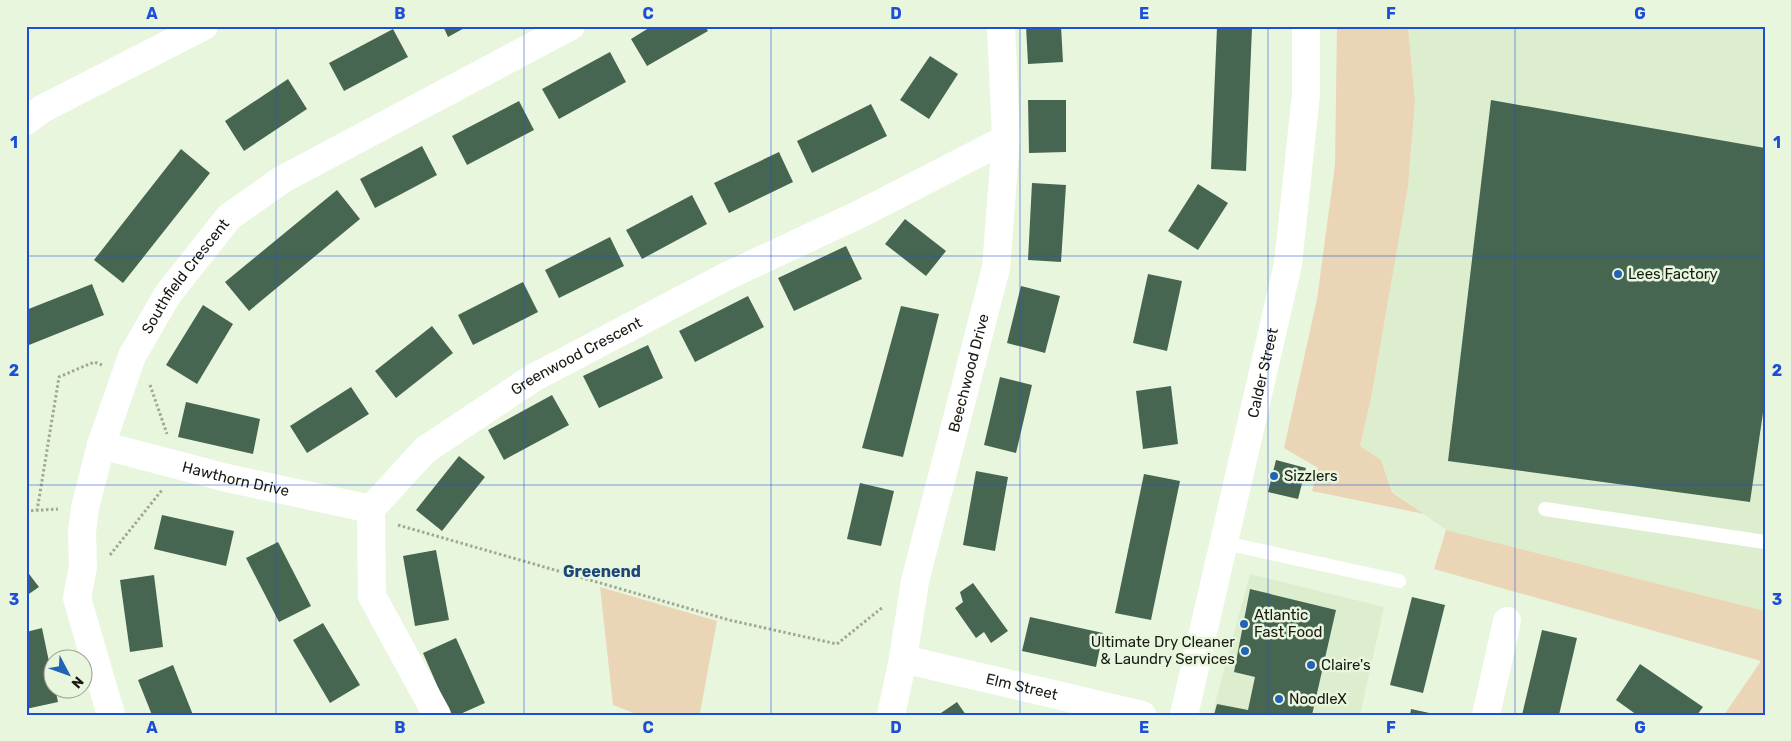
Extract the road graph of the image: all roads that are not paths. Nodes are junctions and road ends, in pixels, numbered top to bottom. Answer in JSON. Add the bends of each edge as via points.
{"nodes":[{"id":1,"x":204,"y":26,"type":"edge"},
{"id":2,"x":571,"y":26,"type":"edge"},
{"id":3,"x":1001,"y":26,"type":"edge"},
{"id":4,"x":1306,"y":26,"type":"edge"},
{"id":5,"x":31,"y":114,"type":"edge"},
{"id":6,"x":1006,"y":139,"type":"junction"},
{"id":7,"x":101,"y":445,"type":"junction"},
{"id":8,"x":1545,"y":509,"type":"dead end"},
{"id":9,"x":371,"y":514,"type":"junction"},
{"id":10,"x":1765,"y":542,"type":"edge"},
{"id":11,"x":1225,"y":543,"type":"junction"},
{"id":12,"x":1399,"y":581,"type":"dead end"},
{"id":13,"x":1507,"y":620,"type":"dead end"},
{"id":14,"x":904,"y":659,"type":"junction"},
{"id":15,"x":111,"y":715,"type":"edge"},
{"id":16,"x":437,"y":715,"type":"edge"},
{"id":17,"x":891,"y":715,"type":"edge"},
{"id":18,"x":1142,"y":715,"type":"edge"},
{"id":19,"x":1184,"y":715,"type":"edge"},
{"id":20,"x":1486,"y":715,"type":"edge"}],
"edges":[{"from":1,"to":5,"type":"street"},
{"from":2,"to":7,"type":"street","name":"Southfield Crescent","via":[[283,178],[229,217],[168,294],[132,356]]},
{"from":3,"to":6,"type":"street","name":"Beechwood Drive"},
{"from":4,"to":11,"type":"street","name":"Calder Street","via":[[1306,94],[1288,264]]},
{"from":6,"to":9,"type":"street","name":"Greenwood Crescent","via":[[862,213],[725,277],[533,378],[426,450]]},
{"from":6,"to":14,"type":"street","name":"Beechwood Drive","via":[[996,268],[915,581]]},
{"from":7,"to":9,"type":"street","name":"Hawthorn Drive"},
{"from":7,"to":15,"type":"street","name":"Southfield Crescent","via":[[85,508],[81,544],[83,567],[77,598]]},
{"from":8,"to":10,"type":"lane"},
{"from":9,"to":16,"type":"street","via":[[372,596]]},
{"from":11,"to":12,"type":"lane"},
{"from":11,"to":19,"type":"street","name":"Calder Street"},
{"from":13,"to":20,"type":"street"},
{"from":14,"to":17,"type":"street","name":"Beechwood Drive"},
{"from":14,"to":18,"type":"street","name":"Elm Street"}]}
